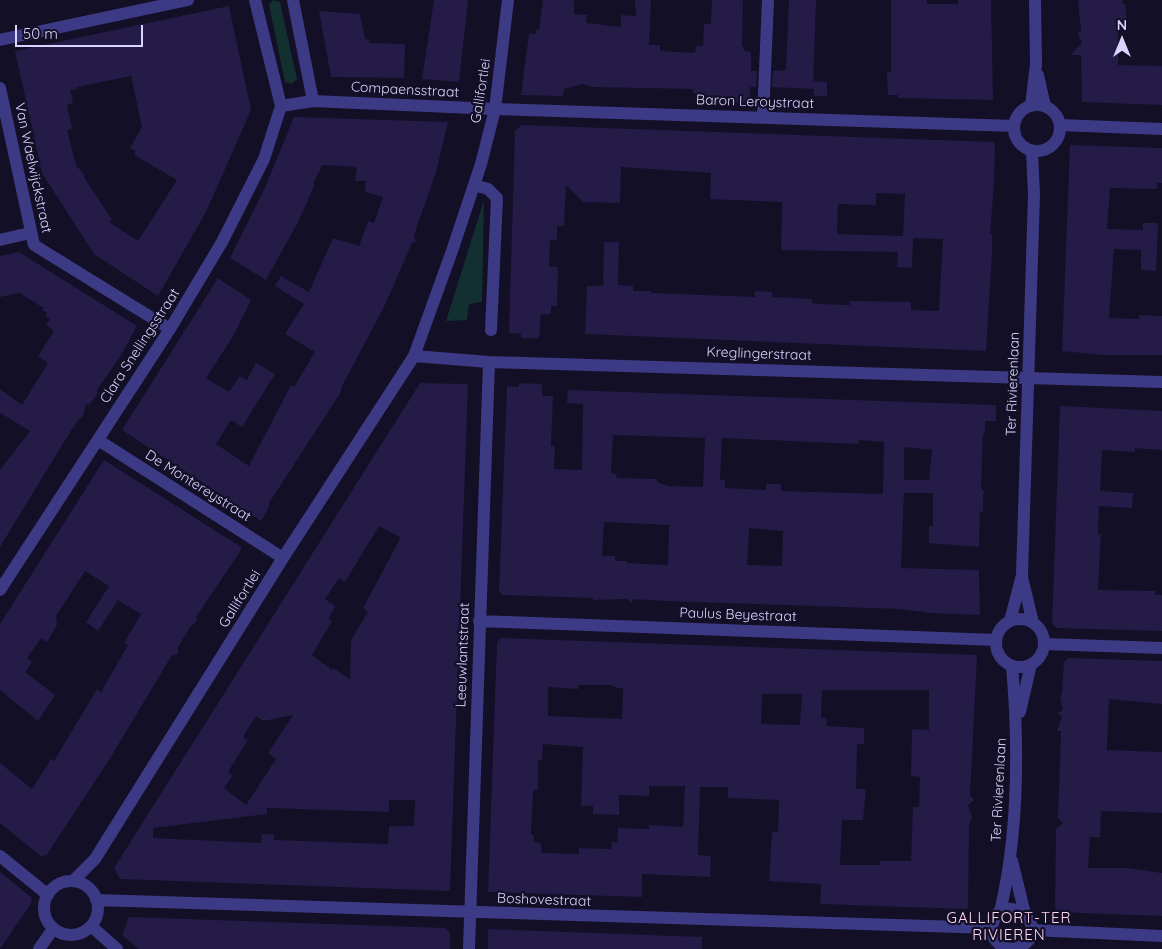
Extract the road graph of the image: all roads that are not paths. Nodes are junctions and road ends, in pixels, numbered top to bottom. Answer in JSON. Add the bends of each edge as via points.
{"nodes":[{"id":1,"x":188,"y":0,"type":"edge"},
{"id":2,"x":255,"y":0,"type":"edge"},
{"id":3,"x":294,"y":0,"type":"edge"},
{"id":4,"x":508,"y":0,"type":"edge"},
{"id":5,"x":768,"y":0,"type":"edge"},
{"id":6,"x":1035,"y":0,"type":"edge"},
{"id":7,"x":0,"y":40,"type":"edge"},
{"id":8,"x":1036,"y":64,"type":"junction"},
{"id":9,"x":0,"y":88,"type":"edge"},
{"id":10,"x":313,"y":101,"type":"junction"},
{"id":11,"x":281,"y":106,"type":"junction"},
{"id":12,"x":1031,"y":106,"type":"junction"},
{"id":13,"x":1045,"y":106,"type":"junction"},
{"id":14,"x":495,"y":109,"type":"junction"},
{"id":15,"x":763,"y":117,"type":"junction"},
{"id":16,"x":1060,"y":125,"type":"junction"},
{"id":17,"x":1014,"y":126,"type":"junction"},
{"id":18,"x":1162,"y":129,"type":"edge"},
{"id":19,"x":1037,"y":151,"type":"junction"},
{"id":20,"x":474,"y":185,"type":"junction"},
{"id":21,"x":30,"y":233,"type":"junction"},
{"id":22,"x":0,"y":240,"type":"edge"},
{"id":23,"x":170,"y":328,"type":"junction"},
{"id":24,"x":491,"y":330,"type":"dead end"},
{"id":25,"x":414,"y":356,"type":"junction"},
{"id":26,"x":489,"y":362,"type":"junction"},
{"id":27,"x":1028,"y":377,"type":"junction"},
{"id":28,"x":1162,"y":382,"type":"edge"},
{"id":29,"x":98,"y":440,"type":"junction"},
{"id":30,"x":283,"y":558,"type":"junction"},
{"id":31,"x":1022,"y":575,"type":"junction"},
{"id":32,"x":0,"y":590,"type":"edge"},
{"id":33,"x":479,"y":621,"type":"junction"},
{"id":34,"x":1010,"y":621,"type":"junction"},
{"id":35,"x":1033,"y":623,"type":"junction"},
{"id":36,"x":996,"y":640,"type":"junction"},
{"id":37,"x":1044,"y":644,"type":"junction"},
{"id":38,"x":1162,"y":648,"type":"edge"},
{"id":39,"x":1031,"y":664,"type":"junction"},
{"id":40,"x":1012,"y":666,"type":"junction"},
{"id":41,"x":1018,"y":724,"type":"junction"},
{"id":42,"x":0,"y":856,"type":"edge"},
{"id":43,"x":1011,"y":856,"type":"junction"},
{"id":44,"x":94,"y":859,"type":"junction"},
{"id":45,"x":73,"y":881,"type":"junction"},
{"id":46,"x":89,"y":888,"type":"junction"},
{"id":47,"x":48,"y":894,"type":"junction"},
{"id":48,"x":96,"y":900,"type":"junction"},
{"id":49,"x":469,"y":912,"type":"junction"},
{"id":50,"x":1000,"y":912,"type":"junction"},
{"id":51,"x":1025,"y":914,"type":"junction"},
{"id":52,"x":91,"y":926,"type":"junction"},
{"id":53,"x":991,"y":928,"type":"junction"},
{"id":54,"x":53,"y":929,"type":"junction"},
{"id":55,"x":1032,"y":930,"type":"junction"},
{"id":56,"x":1162,"y":936,"type":"edge"},
{"id":57,"x":999,"y":946,"type":"edge"},
{"id":58,"x":1018,"y":948,"type":"edge"},
{"id":59,"x":39,"y":949,"type":"edge"},
{"id":60,"x":117,"y":949,"type":"edge"},
{"id":61,"x":469,"y":949,"type":"edge"}],
"edges":[{"from":1,"to":7,"type":"street"},
{"from":2,"to":11,"type":"street"},
{"from":3,"to":10,"type":"street"},
{"from":4,"to":14,"type":"street","name":"Gallifortlei"},
{"from":5,"to":15,"type":"street"},
{"from":6,"to":8,"type":"street"},
{"from":8,"to":12,"type":"street"},
{"from":8,"to":13,"type":"street"},
{"from":9,"to":21,"type":"street","name":"Van Waelwijckstraat"},
{"from":10,"to":11,"type":"street"},
{"from":10,"to":14,"type":"street","name":"Compaensstraat"},
{"from":11,"to":23,"type":"street","name":"Clara Snellingsstraat","via":[[264,160],[222,242]]},
{"from":12,"to":13,"type":"street"},
{"from":12,"to":17,"type":"street","via":[[1020,113]]},
{"from":13,"to":16,"type":"street","via":[[1055,114]]},
{"from":14,"to":15,"type":"street","name":"Baron Leroystraat"},
{"from":14,"to":20,"type":"street","name":"Gallifortlei"},
{"from":15,"to":17,"type":"street","name":"Baron Leroystraat"},
{"from":16,"to":18,"type":"street"},
{"from":16,"to":19,"type":"street","via":[[1057,141]]},
{"from":17,"to":19,"type":"street","via":[[1020,144]]},
{"from":19,"to":27,"type":"street","name":"Ter Rivierenlaan"},
{"from":20,"to":24,"type":"street","via":[[488,189],[497,198]]},
{"from":20,"to":25,"type":"street","name":"Gallifortlei"},
{"from":21,"to":22,"type":"street"},
{"from":21,"to":23,"type":"street","name":"Van Waelwijckstraat","via":[[34,244]]},
{"from":23,"to":29,"type":"street","name":"Clara Snellingsstraat"},
{"from":25,"to":26,"type":"street"},
{"from":25,"to":30,"type":"street","name":"Gallifortlei"},
{"from":26,"to":27,"type":"street","name":"Kreglingerstraat"},
{"from":26,"to":33,"type":"street","name":"Leeuwlantstraat"},
{"from":27,"to":28,"type":"street","name":"Kreglingerstraat"},
{"from":27,"to":31,"type":"street","name":"Ter Rivierenlaan"},
{"from":29,"to":30,"type":"street","name":"De Montereystraat"},
{"from":29,"to":32,"type":"street","name":"Clara Snellingsstraat"},
{"from":30,"to":44,"type":"street","name":"Gallifortlei"},
{"from":31,"to":34,"type":"street","name":"Ter Rivierenlaan"},
{"from":31,"to":35,"type":"street","name":"Ter Rivierenlaan"},
{"from":33,"to":36,"type":"street","name":"Paulus Beyestraat"},
{"from":33,"to":49,"type":"street","name":"Leeuwlantstraat"},
{"from":34,"to":35,"type":"street"},
{"from":34,"to":36,"type":"street"},
{"from":35,"to":37,"type":"street","via":[[1042,632]]},
{"from":36,"to":40,"type":"street","via":[[1000,655]]},
{"from":37,"to":38,"type":"street"},
{"from":37,"to":39,"type":"street","via":[[1038,659]]},
{"from":39,"to":40,"type":"street"},
{"from":39,"to":41,"type":"street","name":"Ter Rivierenlaan"},
{"from":40,"to":41,"type":"street","name":"Ter Rivierenlaan"},
{"from":41,"to":43,"type":"street","name":"Ter Rivierenlaan"},
{"from":42,"to":47,"type":"street"},
{"from":43,"to":50,"type":"street","name":"Ter Rivierenlaan"},
{"from":43,"to":51,"type":"street","name":"Ter Rivierenlaan"},
{"from":44,"to":45,"type":"street","name":"Gallifortlei"},
{"from":44,"to":46,"type":"street","name":"Gallifortlei"},
{"from":45,"to":46,"type":"street"},
{"from":45,"to":47,"type":"street","via":[[59,884]]},
{"from":46,"to":48,"type":"street"},
{"from":47,"to":54,"type":"street","via":[[44,912]]},
{"from":48,"to":49,"type":"street","name":"Boshovestraat"},
{"from":48,"to":52,"type":"street","via":[[98,913]]},
{"from":49,"to":53,"type":"street","name":"Boshovestraat"},
{"from":49,"to":61,"type":"street","name":"Leeuwlantstraat"},
{"from":50,"to":51,"type":"street","via":[[1009,909]]},
{"from":50,"to":53,"type":"street","name":"Ter Rivierenlaan"},
{"from":51,"to":55,"type":"street","name":"Ter Rivierenlaan"},
{"from":52,"to":54,"type":"street","via":[[71,935]]},
{"from":52,"to":60,"type":"street"},
{"from":53,"to":57,"type":"street"},
{"from":54,"to":59,"type":"street"},
{"from":55,"to":56,"type":"street"},
{"from":55,"to":58,"type":"street","via":[[1031,936]]},
{"from":57,"to":58,"type":"street"}]}
